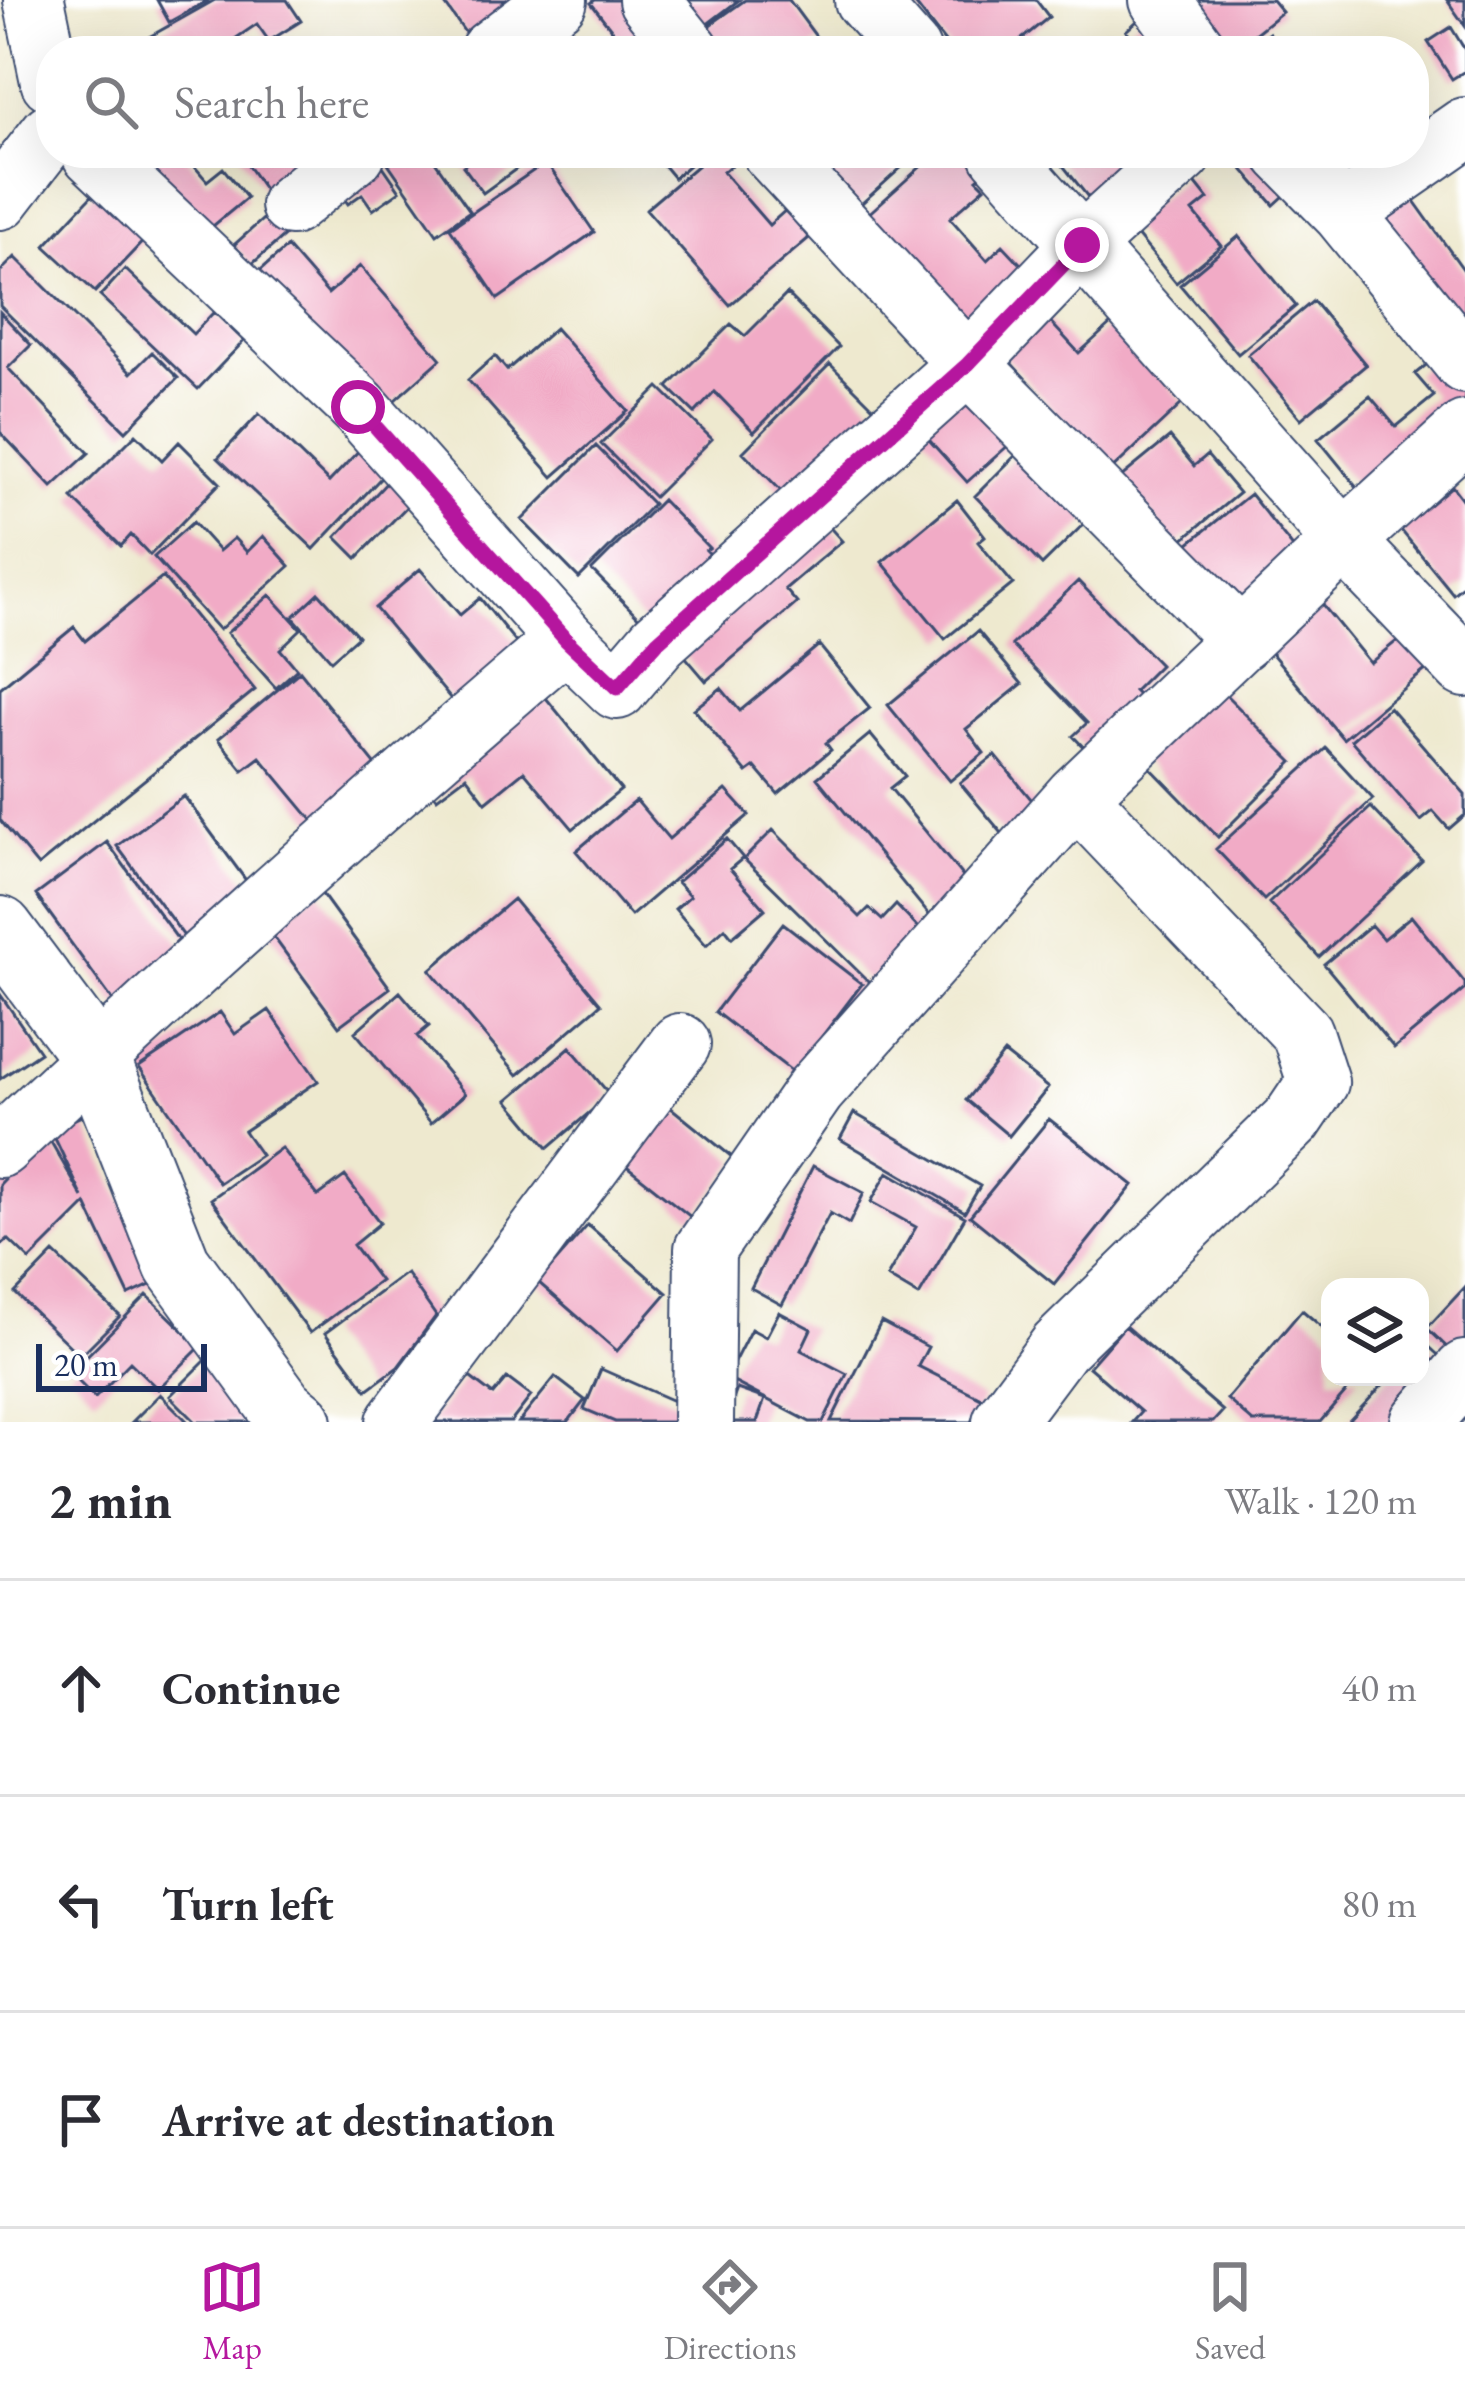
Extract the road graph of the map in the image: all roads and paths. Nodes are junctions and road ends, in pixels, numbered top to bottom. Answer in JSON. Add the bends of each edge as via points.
{"nodes":[{"id":1,"x":34,"y":0,"type":"edge"},
{"id":2,"x":557,"y":0,"type":"edge"},
{"id":3,"x":649,"y":0,"type":"edge"},
{"id":4,"x":865,"y":0,"type":"edge"},
{"id":5,"x":1160,"y":0,"type":"edge"},
{"id":6,"x":42,"y":36,"type":"edge"},
{"id":7,"x":510,"y":36,"type":"edge"},
{"id":8,"x":678,"y":36,"type":"edge"},
{"id":9,"x":897,"y":36,"type":"edge"},
{"id":10,"x":1186,"y":36,"type":"edge"},
{"id":11,"x":1465,"y":128,"type":"edge"},
{"id":12,"x":36,"y":152,"type":"edge"},
{"id":13,"x":1429,"y":153,"type":"edge"},
{"id":14,"x":108,"y":168,"type":"edge"},
{"id":15,"x":337,"y":168,"type":"edge"},
{"id":16,"x":786,"y":168,"type":"edge"},
{"id":17,"x":1013,"y":168,"type":"edge"},
{"id":18,"x":1167,"y":168,"type":"edge"},
{"id":19,"x":1300,"y":168,"type":"edge"},
{"id":20,"x":1407,"y":168,"type":"edge"},
{"id":21,"x":0,"y":199,"type":"edge"},
{"id":22,"x":291,"y":205,"type":"dead end"},
{"id":23,"x":1343,"y":212,"type":"junction"},
{"id":24,"x":1082,"y":245,"type":"junction"},
{"id":25,"x":1465,"y":363,"type":"edge"},
{"id":26,"x":968,"y":364,"type":"junction"},
{"id":27,"x":1465,"y":430,"type":"edge"},
{"id":28,"x":1344,"y":541,"type":"junction"},
{"id":29,"x":566,"y":640,"type":"junction"},
{"id":30,"x":1241,"y":640,"type":"junction"},
{"id":31,"x":1465,"y":667,"type":"edge"},
{"id":32,"x":1076,"y":796,"type":"junction"},
{"id":33,"x":0,"y":930,"type":"edge"},
{"id":34,"x":680,"y":1044,"type":"dead end"},
{"id":35,"x":96,"y":1058,"type":"junction"},
{"id":36,"x":0,"y":1148,"type":"edge"},
{"id":37,"x":1465,"y":1371,"type":"edge"},
{"id":38,"x":299,"y":1422,"type":"edge"},
{"id":39,"x":397,"y":1422,"type":"edge"},
{"id":40,"x":703,"y":1422,"type":"edge"},
{"id":41,"x":1003,"y":1422,"type":"edge"},
{"id":42,"x":1421,"y":1422,"type":"edge"}],
"edges":[{"from":1,"to":6,"type":"street"},
{"from":2,"to":7,"type":"street"},
{"from":3,"to":8,"type":"street"},
{"from":4,"to":9,"type":"street"},
{"from":5,"to":10,"type":"street"},
{"from":11,"to":13,"type":"street"},
{"from":12,"to":21,"type":"street"},
{"from":14,"to":29,"type":"street","via":[[358,407]]},
{"from":15,"to":22,"type":"street"},
{"from":16,"to":26,"type":"street"},
{"from":17,"to":24,"type":"street"},
{"from":18,"to":24,"type":"street"},
{"from":19,"to":23,"type":"street"},
{"from":20,"to":23,"type":"street"},
{"from":23,"to":25,"type":"street"},
{"from":24,"to":26,"type":"street"},
{"from":24,"to":28,"type":"street"},
{"from":26,"to":29,"type":"street","via":[[658,641],[617,688]]},
{"from":26,"to":30,"type":"street"},
{"from":27,"to":28,"type":"street"},
{"from":28,"to":30,"type":"street"},
{"from":28,"to":31,"type":"street"},
{"from":29,"to":35,"type":"street"},
{"from":30,"to":32,"type":"street"},
{"from":32,"to":40,"type":"street","via":[[815,1090],[704,1249]]},
{"from":32,"to":41,"type":"street","via":[[1302,1033],[1318,1082],[1293,1119],[1059,1346]]},
{"from":33,"to":35,"type":"street"},
{"from":34,"to":39,"type":"street"},
{"from":35,"to":36,"type":"street"},
{"from":35,"to":38,"type":"street","via":[[176,1264]]},
{"from":37,"to":42,"type":"street"}]}
